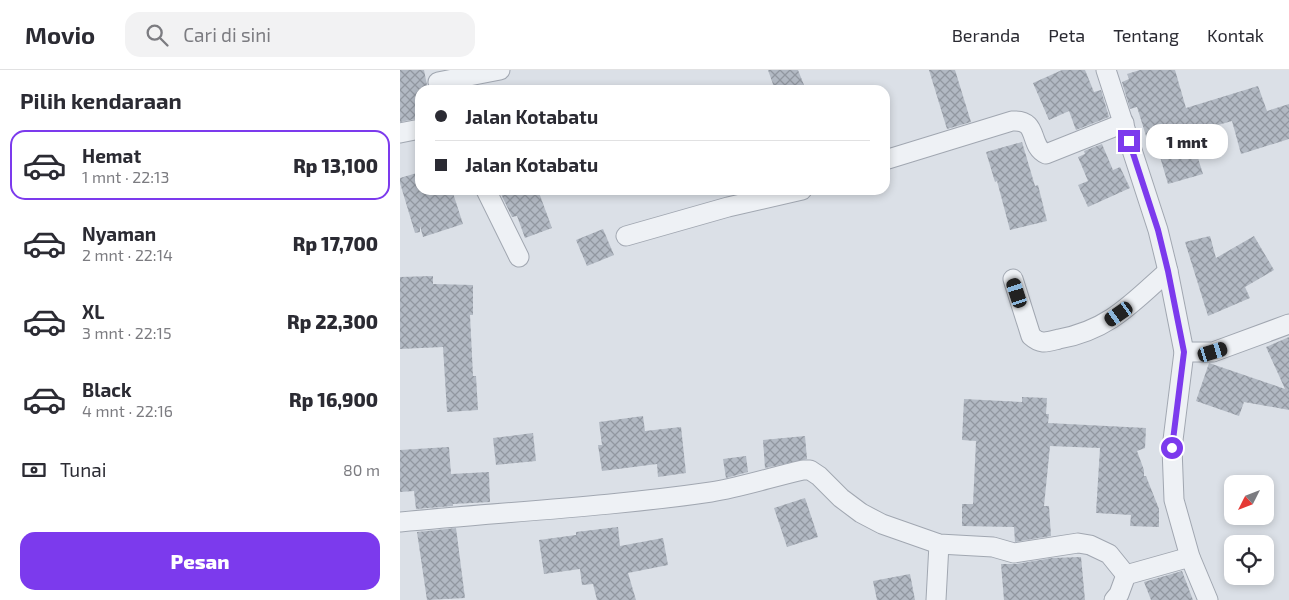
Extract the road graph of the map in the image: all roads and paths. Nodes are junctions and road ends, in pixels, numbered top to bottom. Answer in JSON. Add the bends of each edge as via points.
{"nodes":[{"id":1,"x":500,"y":70,"type":"edge"},
{"id":2,"x":1106,"y":70,"type":"edge"},
{"id":3,"x":438,"y":81,"type":"edge"},
{"id":4,"x":1124,"y":123,"type":"junction"},
{"id":5,"x":415,"y":130,"type":"edge"},
{"id":6,"x":400,"y":133,"type":"edge"},
{"id":7,"x":890,"y":158,"type":"edge"},
{"id":8,"x":488,"y":195,"type":"edge"},
{"id":9,"x":779,"y":195,"type":"edge"},
{"id":10,"x":626,"y":236,"type":"dead end"},
{"id":11,"x":519,"y":257,"type":"dead end"},
{"id":12,"x":1168,"y":271,"type":"junction"},
{"id":13,"x":1013,"y":279,"type":"dead end"},
{"id":14,"x":1289,"y":324,"type":"edge"},
{"id":15,"x":1184,"y":352,"type":"junction"},
{"id":16,"x":400,"y":522,"type":"edge"},
{"id":17,"x":939,"y":544,"type":"junction"},
{"id":18,"x":1190,"y":557,"type":"junction"},
{"id":19,"x":1126,"y":575,"type":"junction"},
{"id":20,"x":936,"y":600,"type":"edge"},
{"id":21,"x":1114,"y":600,"type":"edge"},
{"id":22,"x":1208,"y":600,"type":"edge"}],
"edges":[{"from":1,"to":3,"type":"street"},
{"from":2,"to":4,"type":"street"},
{"from":4,"to":7,"type":"street","via":[[1046,154],[1039,150],[1030,126],[1022,121],[1012,121]]},
{"from":4,"to":12,"type":"street"},
{"from":5,"to":6,"type":"street"},
{"from":8,"to":11,"type":"street"},
{"from":9,"to":10,"type":"street","via":[[728,206]]},
{"from":12,"to":13,"type":"street","via":[[1106,324],[1069,338],[1044,342],[1037,342],[1031,336]]},
{"from":12,"to":15,"type":"street"},
{"from":14,"to":15,"type":"street","via":[[1213,352]]},
{"from":15,"to":18,"type":"street","via":[[1172,448],[1174,500]]},
{"from":16,"to":17,"type":"street","via":[[638,501],[740,486],[810,470],[861,514]]},
{"from":17,"to":19,"type":"street","via":[[993,547],[1014,553],[1078,543],[1109,554]]},
{"from":17,"to":20,"type":"street"},
{"from":18,"to":19,"type":"street"},
{"from":18,"to":22,"type":"street"},
{"from":19,"to":21,"type":"street"}]}
